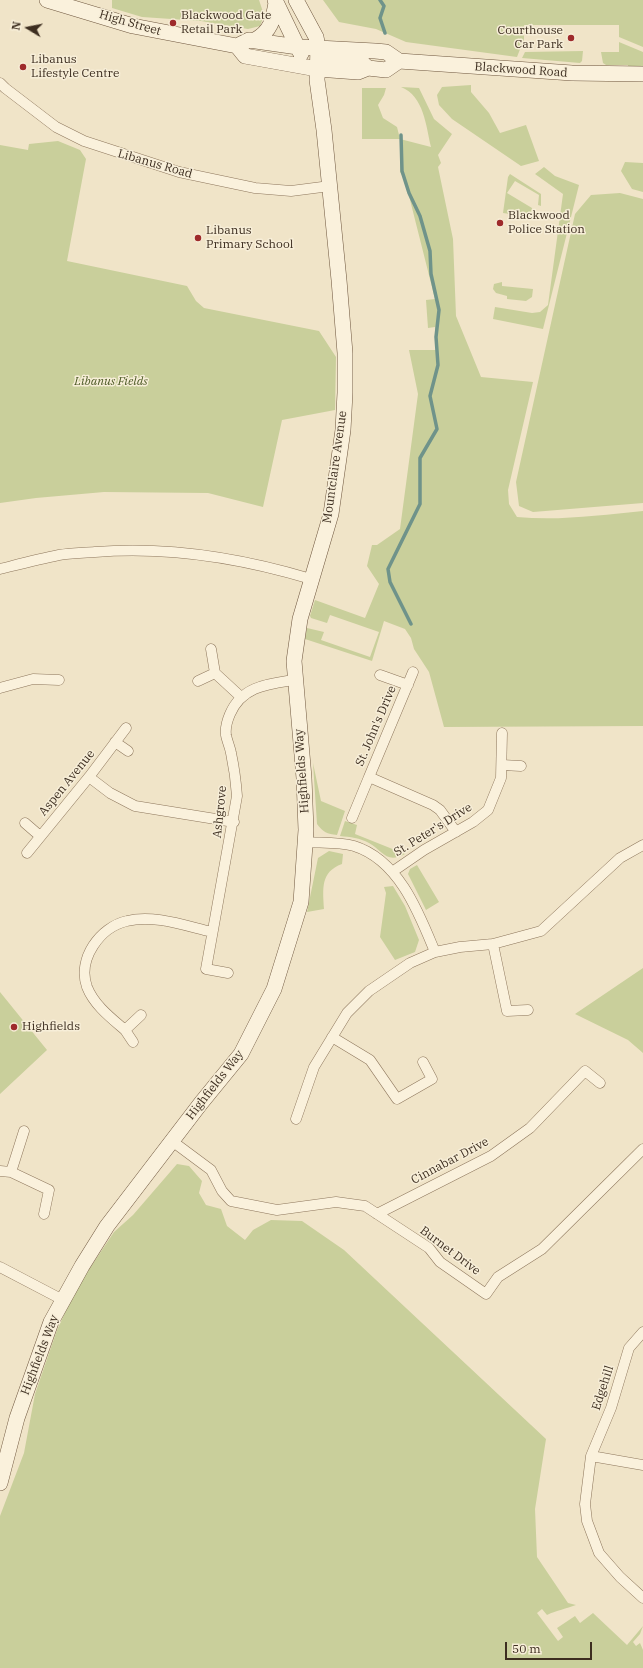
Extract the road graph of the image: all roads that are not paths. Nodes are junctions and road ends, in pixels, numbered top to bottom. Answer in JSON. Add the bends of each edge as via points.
{"nodes":[{"id":1,"x":47,"y":0,"type":"edge"},
{"id":2,"x":296,"y":0,"type":"edge"},
{"id":3,"x":275,"y":1,"type":"edge"},
{"id":4,"x":255,"y":40,"type":"junction"},
{"id":5,"x":237,"y":46,"type":"junction"},
{"id":6,"x":312,"y":59,"type":"junction"},
{"id":7,"x":399,"y":62,"type":"junction"},
{"id":8,"x":643,"y":74,"type":"edge"},
{"id":9,"x":0,"y":82,"type":"edge"},
{"id":10,"x":330,"y":186,"type":"junction"},
{"id":11,"x":0,"y":569,"type":"edge"},
{"id":12,"x":311,"y":579,"type":"junction"},
{"id":13,"x":210,"y":650,"type":"dead end"},
{"id":14,"x":413,"y":672,"type":"dead end"},
{"id":15,"x":215,"y":673,"type":"junction"},
{"id":16,"x":380,"y":675,"type":"dead end"},
{"id":17,"x":60,"y":680,"type":"dead end"},
{"id":18,"x":294,"y":680,"type":"junction"},
{"id":19,"x":198,"y":681,"type":"dead end"},
{"id":20,"x":408,"y":685,"type":"junction"},
{"id":21,"x":0,"y":688,"type":"edge"},
{"id":22,"x":240,"y":697,"type":"junction"},
{"id":23,"x":126,"y":728,"type":"dead end"},
{"id":24,"x":502,"y":733,"type":"dead end"},
{"id":25,"x":116,"y":742,"type":"junction"},
{"id":26,"x":128,"y":751,"type":"dead end"},
{"id":27,"x":502,"y":765,"type":"junction"},
{"id":28,"x":521,"y":766,"type":"dead end"},
{"id":29,"x":89,"y":777,"type":"junction"},
{"id":30,"x":369,"y":777,"type":"junction"},
{"id":31,"x":352,"y":818,"type":"dead end"},
{"id":32,"x":234,"y":822,"type":"junction"},
{"id":33,"x":25,"y":823,"type":"dead end"},
{"id":34,"x":456,"y":832,"type":"junction"},
{"id":35,"x":40,"y":836,"type":"junction"},
{"id":36,"x":306,"y":842,"type":"junction"},
{"id":37,"x":643,"y":845,"type":"edge"},
{"id":38,"x":27,"y":853,"type":"dead end"},
{"id":39,"x":392,"y":872,"type":"junction"},
{"id":40,"x":212,"y":932,"type":"junction"},
{"id":41,"x":493,"y":944,"type":"junction"},
{"id":42,"x":435,"y":952,"type":"junction"},
{"id":43,"x":228,"y":973,"type":"dead end"},
{"id":44,"x":528,"y":1010,"type":"dead end"},
{"id":45,"x":141,"y":1015,"type":"dead end"},
{"id":46,"x":125,"y":1030,"type":"junction"},
{"id":47,"x":332,"y":1037,"type":"junction"},
{"id":48,"x":133,"y":1042,"type":"dead end"},
{"id":49,"x":423,"y":1062,"type":"dead end"},
{"id":50,"x":600,"y":1083,"type":"dead end"},
{"id":51,"x":296,"y":1119,"type":"dead end"},
{"id":52,"x":24,"y":1131,"type":"dead end"},
{"id":53,"x":172,"y":1141,"type":"junction"},
{"id":54,"x":643,"y":1149,"type":"edge"},
{"id":55,"x":0,"y":1171,"type":"edge"},
{"id":56,"x":11,"y":1172,"type":"junction"},
{"id":57,"x":44,"y":1214,"type":"dead end"},
{"id":58,"x":377,"y":1214,"type":"junction"},
{"id":59,"x":0,"y":1267,"type":"edge"},
{"id":60,"x":63,"y":1300,"type":"junction"},
{"id":61,"x":643,"y":1332,"type":"edge"},
{"id":62,"x":592,"y":1456,"type":"junction"},
{"id":63,"x":643,"y":1465,"type":"edge"},
{"id":64,"x":0,"y":1483,"type":"edge"},
{"id":65,"x":643,"y":1598,"type":"edge"}],
"edges":[{"from":1,"to":5,"type":"main road","name":"High Street","via":[[133,26]]},
{"from":2,"to":6,"type":"main road","via":[[316,37]]},
{"from":3,"to":4,"type":"main road","via":[[271,26]]},
{"from":3,"to":6,"type":"main road"},
{"from":4,"to":5,"type":"main road","name":"High Street"},
{"from":4,"to":6,"type":"main road","name":"High Street"},
{"from":5,"to":6,"type":"main road","name":"High Street","via":[[245,56]]},
{"from":6,"to":7,"type":"main road","name":"Blackwood Road","via":[[386,52]]},
{"from":6,"to":7,"type":"main road","name":"Blackwood Road","via":[[360,61],[368,68],[386,70]]},
{"from":6,"to":10,"type":"main road"},
{"from":7,"to":8,"type":"main road","name":"Blackwood Road","via":[[572,73]]},
{"from":9,"to":10,"type":"street","name":"Libanus Road","via":[[4,88],[56,127],[92,144],[150,164],[255,188],[291,191]]},
{"from":10,"to":12,"type":"main road","name":"Mountclaire Avenue","via":[[345,353],[343,430],[331,514]]},
{"from":11,"to":12,"type":"street","via":[[60,555],[119,550],[158,551],[236,560]]},
{"from":12,"to":18,"type":"main road","name":"Highfields Way","via":[[296,639]]},
{"from":13,"to":15,"type":"street"},
{"from":14,"to":20,"type":"street","name":"St. John's Drive"},
{"from":15,"to":19,"type":"street"},
{"from":15,"to":22,"type":"street"},
{"from":16,"to":20,"type":"street","name":"St. John's Drive"},
{"from":17,"to":21,"type":"street","via":[[33,679]]},
{"from":18,"to":22,"type":"street","via":[[262,685]]},
{"from":18,"to":36,"type":"main road","name":"Highfields Way","via":[[304,778]]},
{"from":20,"to":30,"type":"street","name":"St. John's Drive"},
{"from":22,"to":32,"type":"street","name":"Ashgrove","via":[[232,709],[226,728],[236,776]]},
{"from":23,"to":25,"type":"street","name":"Aspen Avenue"},
{"from":24,"to":27,"type":"street","name":"St. Peter's Drive"},
{"from":25,"to":26,"type":"street"},
{"from":25,"to":29,"type":"street","name":"Aspen Avenue"},
{"from":27,"to":28,"type":"street"},
{"from":27,"to":34,"type":"street","name":"St. Peter's Drive","via":[[501,778],[488,810]]},
{"from":29,"to":32,"type":"street","via":[[110,793],[135,806]]},
{"from":29,"to":35,"type":"street","name":"Aspen Avenue"},
{"from":30,"to":31,"type":"street","name":"St. John's Drive"},
{"from":30,"to":34,"type":"street","name":"St. John's Drive","via":[[433,805],[440,810]]},
{"from":32,"to":40,"type":"street","name":"Ashgrove"},
{"from":33,"to":35,"type":"street"},
{"from":34,"to":39,"type":"street","name":"St. Peter's Drive"},
{"from":35,"to":38,"type":"street","name":"Aspen Avenue"},
{"from":36,"to":39,"type":"street","via":[[338,844],[364,850],[374,855]]},
{"from":36,"to":53,"type":"main road","name":"Highfields Way","via":[[301,902],[274,989],[241,1054]]},
{"from":37,"to":41,"type":"street","via":[[620,858],[541,931]]},
{"from":39,"to":42,"type":"street","via":[[412,901]]},
{"from":40,"to":43,"type":"street","name":"Ashgrove","via":[[206,969]]},
{"from":40,"to":46,"type":"street","via":[[141,919],[115,925],[103,933],[88,957],[85,972],[87,986],[105,1013]]},
{"from":41,"to":42,"type":"street","via":[[460,946]]},
{"from":41,"to":44,"type":"street","via":[[507,1011]]},
{"from":42,"to":47,"type":"street","via":[[410,963],[369,991],[347,1013]]},
{"from":45,"to":46,"type":"street"},
{"from":46,"to":48,"type":"street"},
{"from":47,"to":49,"type":"street","via":[[370,1060],[397,1099],[432,1079]]},
{"from":47,"to":51,"type":"street","via":[[314,1067]]},
{"from":50,"to":58,"type":"street","name":"Cinnabar Drive","via":[[585,1071],[530,1128],[491,1156]]},
{"from":52,"to":56,"type":"street"},
{"from":53,"to":58,"type":"street","name":"Burnet Drive","via":[[211,1170],[222,1191],[231,1201],[277,1210],[336,1202],[365,1206]]},
{"from":53,"to":60,"type":"main road","name":"Highfields Way","via":[[107,1226]]},
{"from":54,"to":58,"type":"street","name":"Burnet Drive","via":[[542,1249],[498,1278],[486,1294],[440,1262],[429,1248]]},
{"from":55,"to":56,"type":"street"},
{"from":56,"to":57,"type":"street","via":[[49,1190]]},
{"from":59,"to":60,"type":"street"},
{"from":60,"to":64,"type":"main road","name":"Highfields Way","via":[[51,1322],[32,1373]]},
{"from":61,"to":62,"type":"street","name":"Edgehill","via":[[629,1348],[611,1408]]},
{"from":62,"to":63,"type":"street"},
{"from":62,"to":65,"type":"street","name":"Edgehill","via":[[585,1504],[592,1536],[603,1558],[620,1578]]}]}
